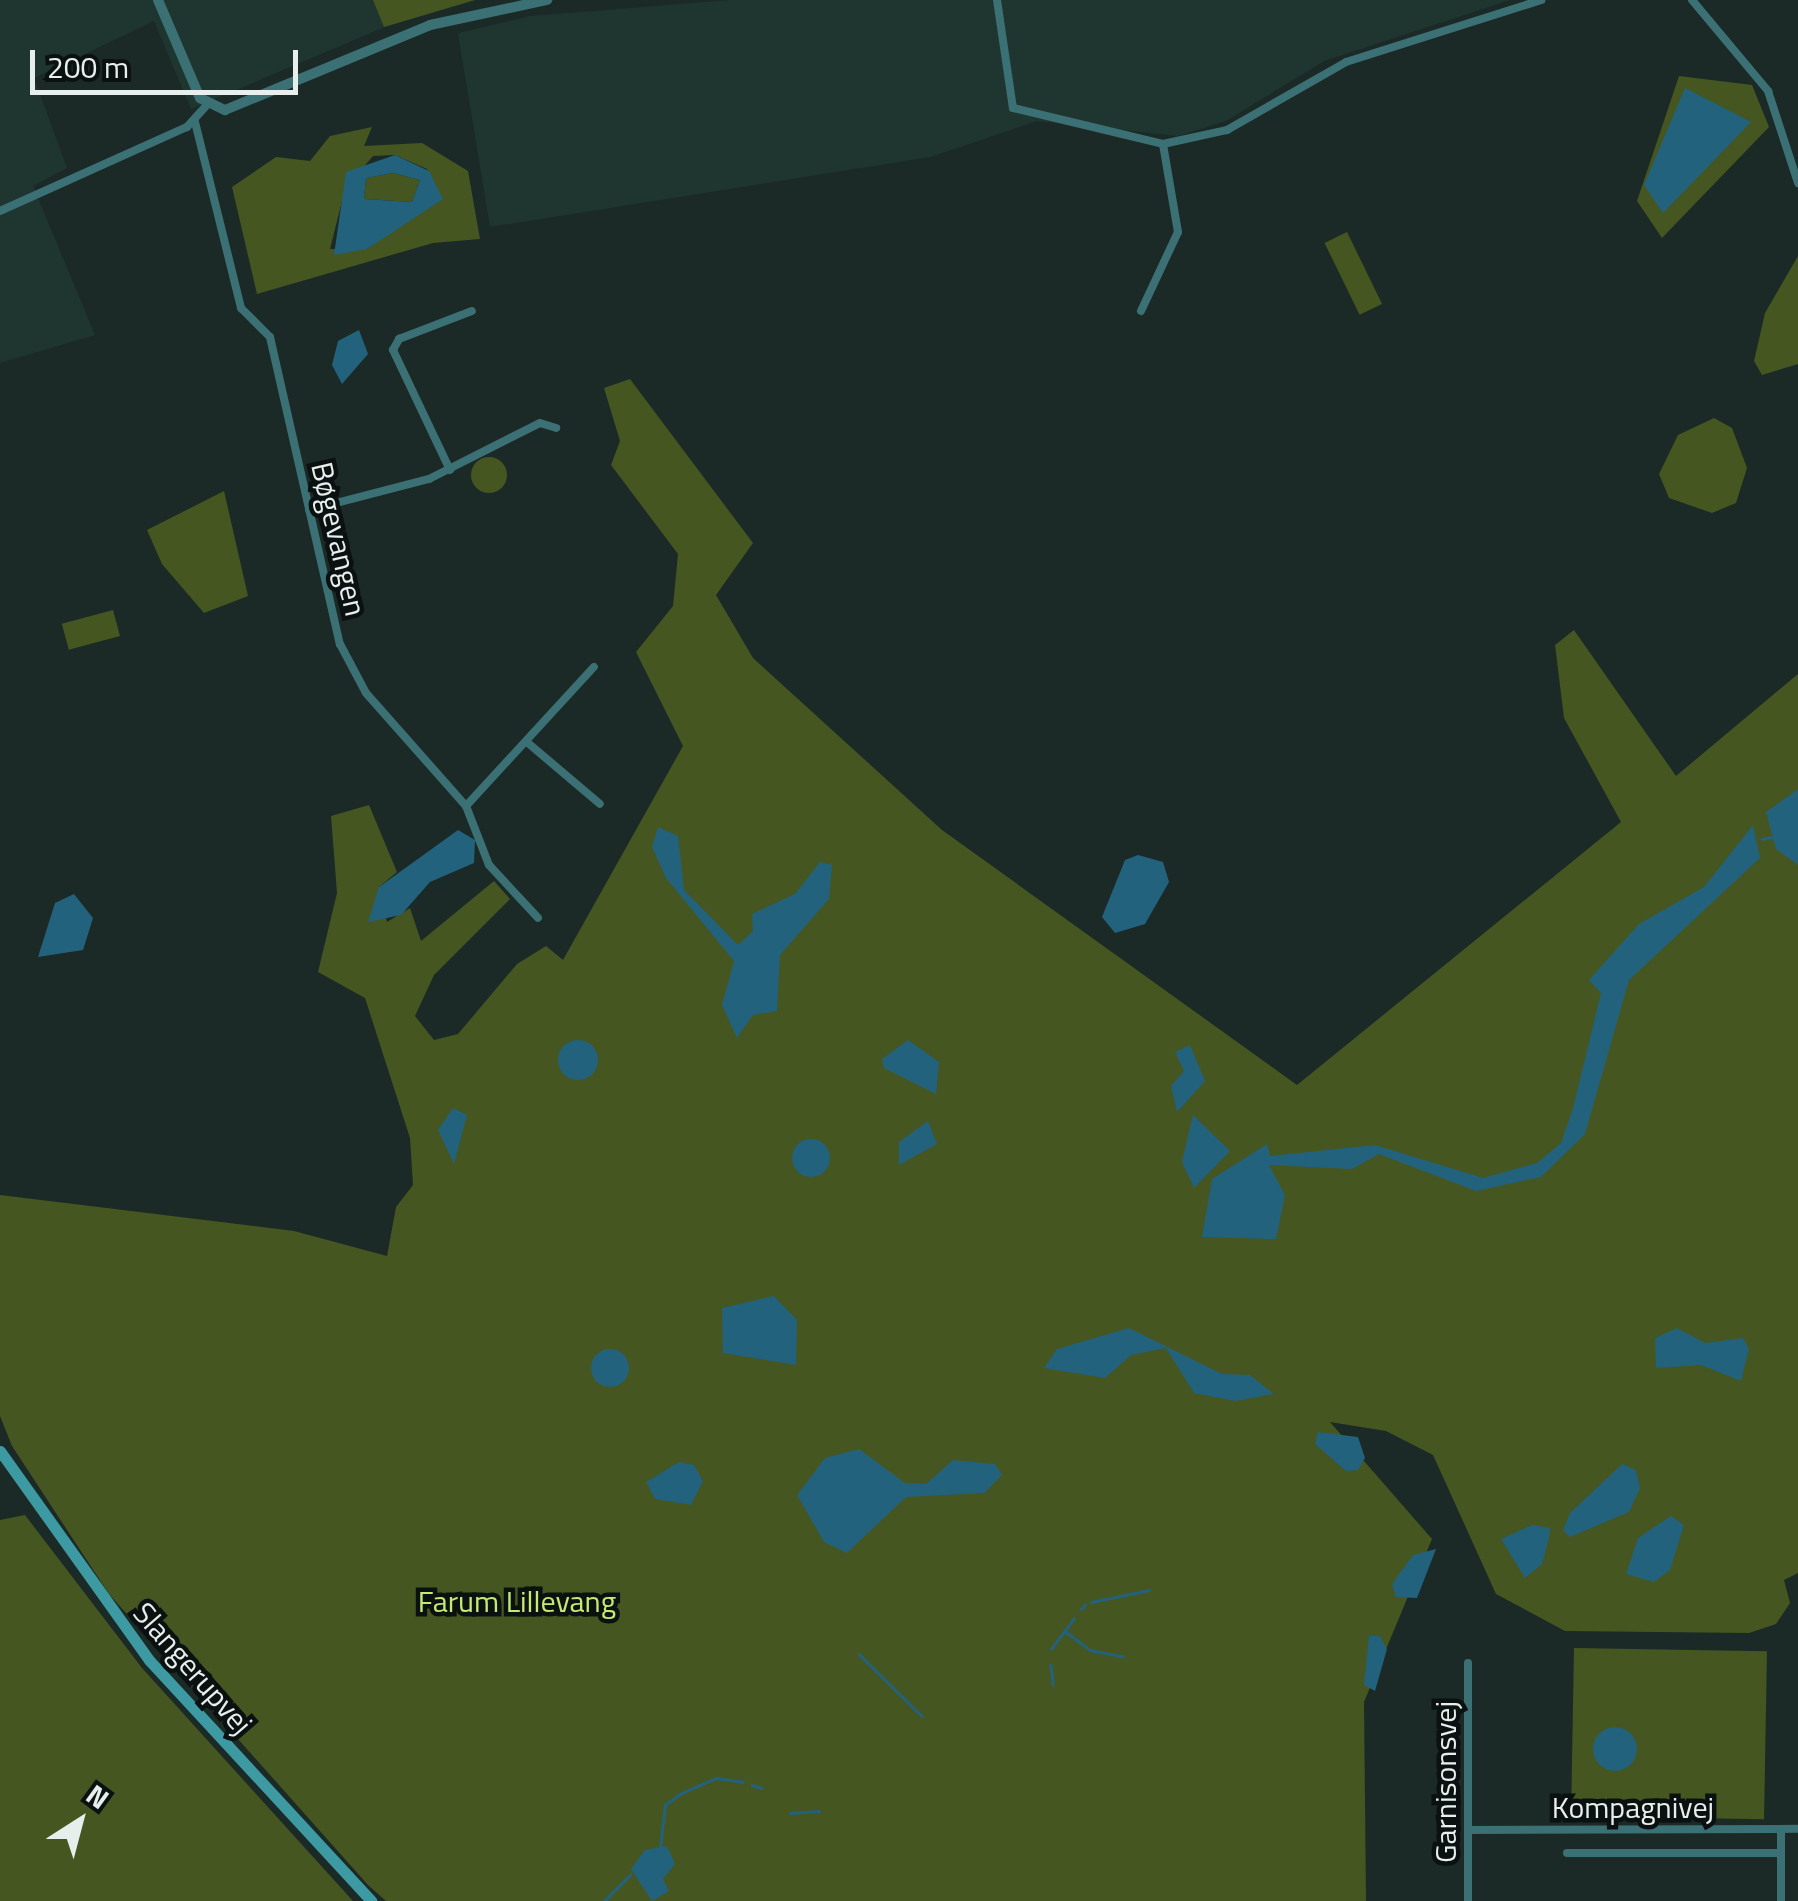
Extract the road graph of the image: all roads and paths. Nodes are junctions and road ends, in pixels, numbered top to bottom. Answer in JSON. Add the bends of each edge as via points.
{"nodes":[{"id":1,"x":158,"y":0,"type":"edge"},
{"id":2,"x":547,"y":0,"type":"edge"},
{"id":3,"x":997,"y":0,"type":"edge"},
{"id":4,"x":1540,"y":0,"type":"edge"},
{"id":5,"x":1692,"y":0,"type":"edge"},
{"id":6,"x":208,"y":106,"type":"junction"},
{"id":7,"x":195,"y":122,"type":"junction"},
{"id":8,"x":1163,"y":144,"type":"junction"},
{"id":9,"x":1798,"y":184,"type":"edge"},
{"id":10,"x":0,"y":211,"type":"edge"},
{"id":11,"x":472,"y":311,"type":"dead end"},
{"id":12,"x":1141,"y":311,"type":"dead end"},
{"id":13,"x":556,"y":428,"type":"dead end"},
{"id":14,"x":450,"y":470,"type":"junction"},
{"id":15,"x":308,"y":510,"type":"junction"},
{"id":16,"x":594,"y":667,"type":"dead end"},
{"id":17,"x":528,"y":743,"type":"junction"},
{"id":18,"x":600,"y":804,"type":"dead end"},
{"id":19,"x":466,"y":806,"type":"junction"},
{"id":20,"x":538,"y":918,"type":"dead end"},
{"id":21,"x":0,"y":1451,"type":"edge"},
{"id":22,"x":1468,"y":1663,"type":"dead end"},
{"id":23,"x":1781,"y":1829,"type":"junction"},
{"id":24,"x":1798,"y":1829,"type":"edge"},
{"id":25,"x":1468,"y":1830,"type":"junction"},
{"id":26,"x":1568,"y":1853,"type":"dead end"},
{"id":27,"x":1781,"y":1853,"type":"junction"},
{"id":28,"x":371,"y":1901,"type":"edge"},
{"id":29,"x":1468,"y":1901,"type":"edge"},
{"id":30,"x":1781,"y":1901,"type":"edge"}],
"edges":[{"from":1,"to":6,"type":"street"},
{"from":2,"to":6,"type":"street","via":[[430,25],[225,110]]},
{"from":3,"to":8,"type":"street","via":[[1013,108]]},
{"from":4,"to":8,"type":"street","via":[[1346,62],[1227,130]]},
{"from":5,"to":9,"type":"street","via":[[1768,91]]},
{"from":6,"to":7,"type":"street"},
{"from":7,"to":10,"type":"street"},
{"from":7,"to":15,"type":"street","name":"Bøgevangen","via":[[242,308],[270,337]]},
{"from":8,"to":12,"type":"street","via":[[1178,232]]},
{"from":11,"to":14,"type":"street","via":[[399,339],[393,350]]},
{"from":13,"to":14,"type":"street","via":[[540,423]]},
{"from":14,"to":15,"type":"street"},
{"from":15,"to":19,"type":"street","name":"Bøgevangen","via":[[350,668]]},
{"from":16,"to":17,"type":"street"},
{"from":17,"to":18,"type":"street"},
{"from":17,"to":19,"type":"street"},
{"from":19,"to":20,"type":"street","name":"Bøgevangen","via":[[490,865]]},
{"from":21,"to":28,"type":"main road","name":"Slangerupvej","via":[[149,1660]]},
{"from":22,"to":25,"type":"street","name":"Garnisonsvej"},
{"from":23,"to":24,"type":"street","name":"Kompagnivej"},
{"from":23,"to":25,"type":"street","name":"Kompagnivej"},
{"from":23,"to":27,"type":"street"},
{"from":25,"to":29,"type":"street","name":"Garnisonsvej"},
{"from":26,"to":27,"type":"street"},
{"from":27,"to":30,"type":"street"}]}
